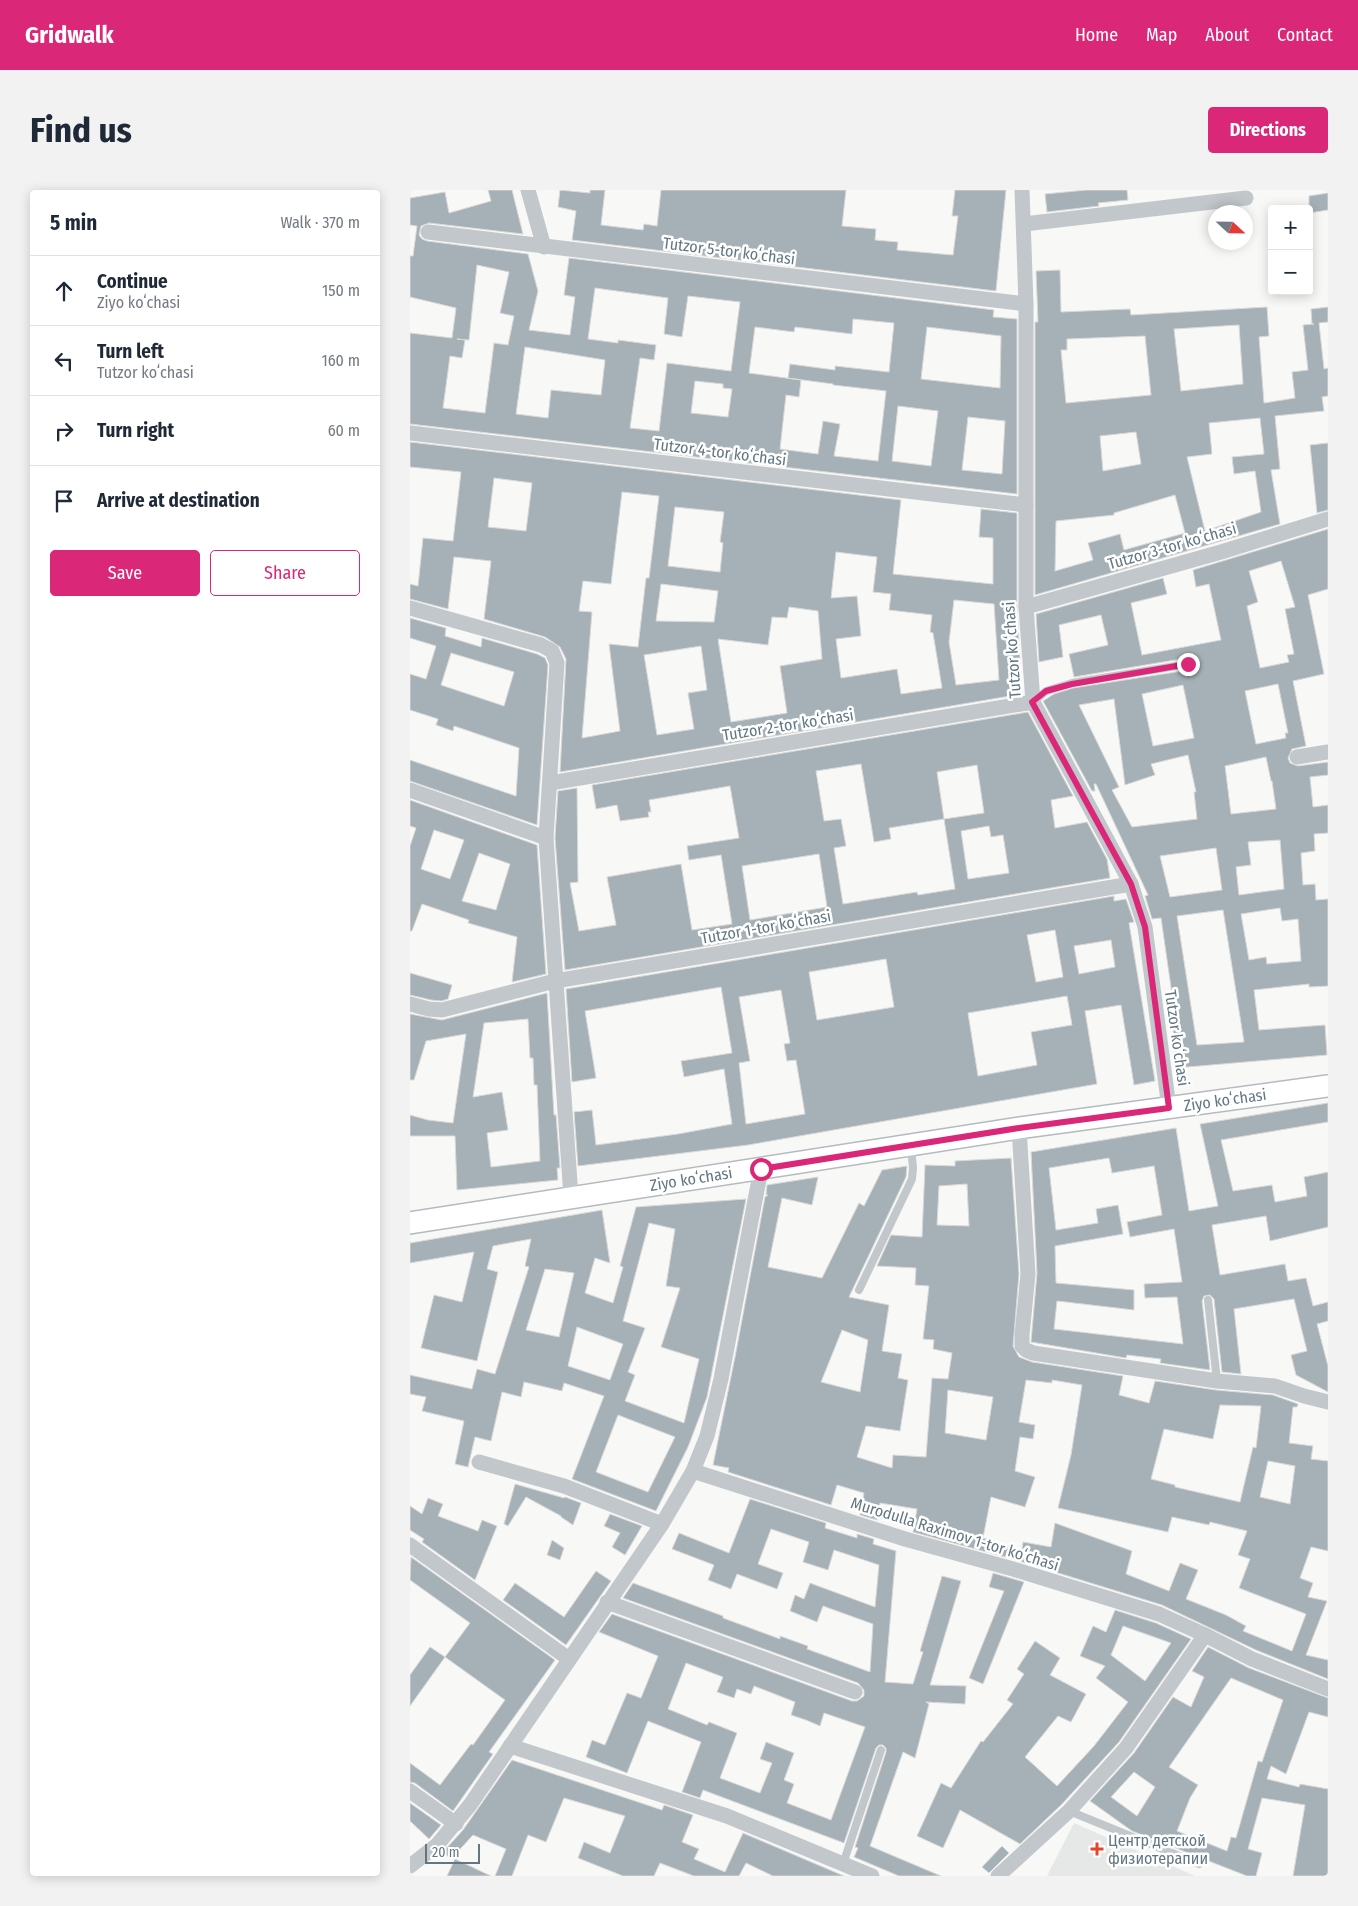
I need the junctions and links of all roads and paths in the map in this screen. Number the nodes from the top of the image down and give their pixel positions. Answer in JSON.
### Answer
{"nodes":[{"id":1,"x":528,"y":190,"type":"edge"},
{"id":2,"x":1022,"y":190,"type":"edge"},
{"id":3,"x":1246,"y":198,"type":"dead end"},
{"id":4,"x":1024,"y":224,"type":"junction"},
{"id":5,"x":428,"y":232,"type":"dead end"},
{"id":6,"x":544,"y":247,"type":"junction"},
{"id":7,"x":1026,"y":304,"type":"junction"},
{"id":8,"x":410,"y":433,"type":"edge"},
{"id":9,"x":1026,"y":505,"type":"junction"},
{"id":10,"x":1328,"y":518,"type":"edge"},
{"id":11,"x":1026,"y":607,"type":"junction"},
{"id":12,"x":410,"y":608,"type":"edge"},
{"id":13,"x":1188,"y":664,"type":"dead end"},
{"id":14,"x":1032,"y":702,"type":"junction"},
{"id":15,"x":1328,"y":752,"type":"edge"},
{"id":16,"x":1297,"y":757,"type":"dead end"},
{"id":17,"x":550,"y":783,"type":"junction"},
{"id":18,"x":410,"y":790,"type":"edge"},
{"id":19,"x":546,"y":838,"type":"junction"},
{"id":20,"x":1131,"y":884,"type":"junction"},
{"id":21,"x":555,"y":980,"type":"junction"},
{"id":22,"x":410,"y":1004,"type":"edge"},
{"id":23,"x":1328,"y":1086,"type":"edge"},
{"id":24,"x":1169,"y":1108,"type":"junction"},
{"id":25,"x":1019,"y":1128,"type":"junction"},
{"id":26,"x":911,"y":1145,"type":"junction"},
{"id":27,"x":761,"y":1169,"type":"junction"},
{"id":28,"x":571,"y":1197,"type":"junction"},
{"id":29,"x":410,"y":1223,"type":"edge"},
{"id":30,"x":859,"y":1290,"type":"dead end"},
{"id":31,"x":1208,"y":1300,"type":"dead end"},
{"id":32,"x":1217,"y":1381,"type":"junction"},
{"id":33,"x":1328,"y":1402,"type":"edge"},
{"id":34,"x":479,"y":1462,"type":"dead end"},
{"id":35,"x":693,"y":1471,"type":"junction"},
{"id":36,"x":662,"y":1524,"type":"junction"},
{"id":37,"x":410,"y":1546,"type":"edge"},
{"id":38,"x":607,"y":1602,"type":"junction"},
{"id":39,"x":1205,"y":1635,"type":"junction"},
{"id":40,"x":569,"y":1659,"type":"junction"},
{"id":41,"x":1328,"y":1689,"type":"edge"},
{"id":42,"x":855,"y":1692,"type":"dead end"},
{"id":43,"x":510,"y":1746,"type":"junction"},
{"id":44,"x":881,"y":1750,"type":"dead end"},
{"id":45,"x":410,"y":1791,"type":"edge"},
{"id":46,"x":1069,"y":1811,"type":"junction"},
{"id":47,"x":456,"y":1824,"type":"junction"},
{"id":48,"x":843,"y":1864,"type":"junction"},
{"id":49,"x":1199,"y":1864,"type":"dead end"},
{"id":50,"x":410,"y":1866,"type":"edge"},
{"id":51,"x":872,"y":1876,"type":"edge"},
{"id":52,"x":998,"y":1876,"type":"edge"}],
"edges":[{"from":1,"to":6,"type":"street"},
{"from":2,"to":4,"type":"street","name":"Tutzor koʻchasi"},
{"from":3,"to":4,"type":"street"},
{"from":4,"to":7,"type":"street","name":"Tutzor koʻchasi"},
{"from":5,"to":6,"type":"street","name":"Tutzor 5-tor koʻchasi"},
{"from":6,"to":7,"type":"street","name":"Tutzor 5-tor koʻchasi"},
{"from":7,"to":9,"type":"street","name":"Tutzor koʻchasi"},
{"from":8,"to":9,"type":"street","name":"Tutzor 4-tor koʻchasi"},
{"from":9,"to":11,"type":"street","name":"Tutzor koʻchasi"},
{"from":10,"to":11,"type":"street","name":"Tutzor 3-tor koʻchasi"},
{"from":11,"to":14,"type":"street","name":"Tutzor koʻchasi"},
{"from":12,"to":17,"type":"street"},
{"from":13,"to":14,"type":"lane"},
{"from":14,"to":17,"type":"street","name":"Tutzor 2-tor koʻchasi"},
{"from":14,"to":20,"type":"street","name":"Tutzor koʻchasi"},
{"from":15,"to":16,"type":"street"},
{"from":17,"to":19,"type":"street"},
{"from":18,"to":19,"type":"street"},
{"from":19,"to":21,"type":"street"},
{"from":20,"to":21,"type":"street","name":"Tutzor 1-tor koʻchasi"},
{"from":20,"to":24,"type":"street","name":"Tutzor koʻchasi"},
{"from":21,"to":22,"type":"street","name":"Tutzor 1-tor koʻchasi"},
{"from":21,"to":28,"type":"street"},
{"from":23,"to":24,"type":"street","name":"Ziyo koʻchasi"},
{"from":24,"to":25,"type":"street","name":"Ziyo koʻchasi"},
{"from":25,"to":26,"type":"street","name":"Ziyo koʻchasi"},
{"from":25,"to":32,"type":"street"},
{"from":26,"to":27,"type":"street","name":"Ziyo koʻchasi"},
{"from":26,"to":30,"type":"lane"},
{"from":27,"to":28,"type":"street","name":"Ziyo koʻchasi"},
{"from":27,"to":35,"type":"street"},
{"from":28,"to":29,"type":"street","name":"Ziyo koʻchasi"},
{"from":31,"to":32,"type":"lane"},
{"from":32,"to":33,"type":"street"},
{"from":34,"to":36,"type":"street"},
{"from":35,"to":36,"type":"street"},
{"from":35,"to":39,"type":"street","name":"Murodulla Raximov 1-tor koʻchasi"},
{"from":36,"to":38,"type":"street"},
{"from":37,"to":40,"type":"street"},
{"from":38,"to":40,"type":"street"},
{"from":38,"to":42,"type":"street"},
{"from":39,"to":41,"type":"street","name":"Murodulla Raximov 1-tor koʻchasi"},
{"from":39,"to":46,"type":"street"},
{"from":40,"to":43,"type":"street"},
{"from":43,"to":47,"type":"street"},
{"from":43,"to":48,"type":"street"},
{"from":44,"to":48,"type":"lane"},
{"from":45,"to":47,"type":"street"},
{"from":46,"to":49,"type":"lane"},
{"from":46,"to":52,"type":"street"},
{"from":47,"to":50,"type":"street"},
{"from":48,"to":51,"type":"street"}]}
